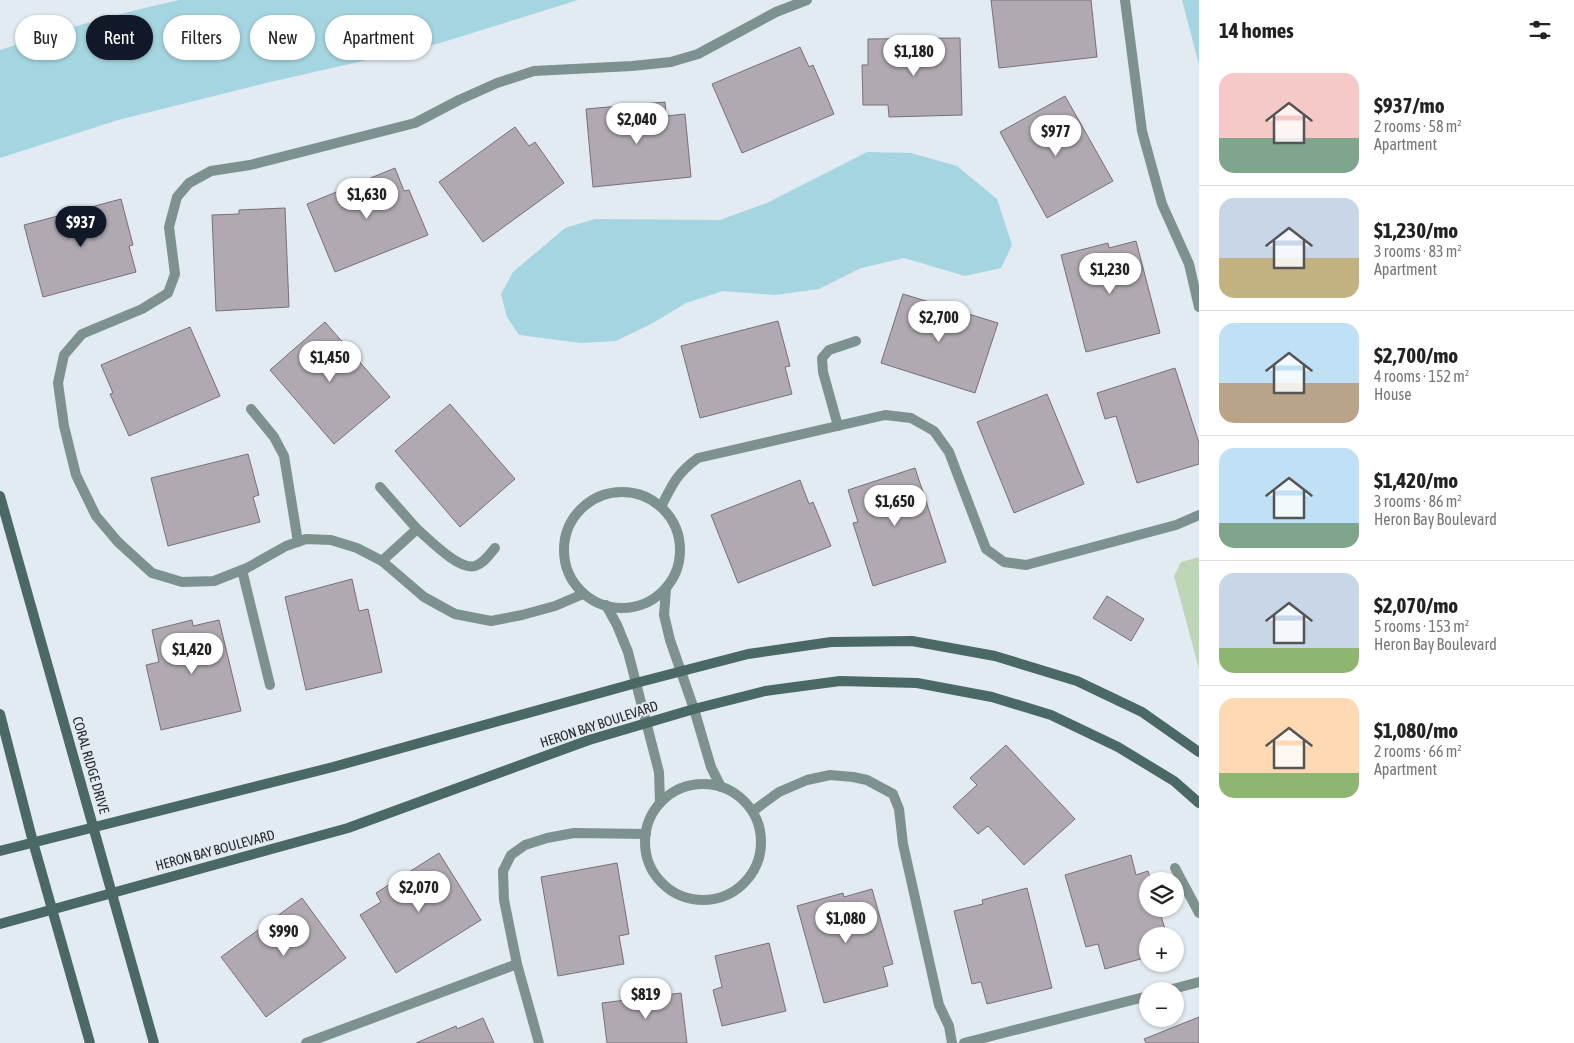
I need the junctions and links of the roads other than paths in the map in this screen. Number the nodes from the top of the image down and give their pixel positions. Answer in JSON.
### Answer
{"nodes":[{"id":1,"x":807,"y":0,"type":"edge"},
{"id":2,"x":1125,"y":0,"type":"edge"},
{"id":3,"x":1199,"y":307,"type":"edge"},
{"id":4,"x":856,"y":341,"type":"dead end"},
{"id":5,"x":251,"y":409,"type":"dead end"},
{"id":6,"x":838,"y":426,"type":"junction"},
{"id":7,"x":380,"y":487,"type":"dead end"},
{"id":8,"x":0,"y":496,"type":"edge"},
{"id":9,"x":661,"y":507,"type":"junction"},
{"id":10,"x":1199,"y":516,"type":"edge"},
{"id":11,"x":418,"y":529,"type":"junction"},
{"id":12,"x":298,"y":542,"type":"junction"},
{"id":13,"x":495,"y":548,"type":"dead end"},
{"id":14,"x":382,"y":561,"type":"junction"},
{"id":15,"x":242,"y":570,"type":"junction"},
{"id":16,"x":666,"y":589,"type":"junction"},
{"id":17,"x":583,"y":594,"type":"junction"},
{"id":18,"x":606,"y":606,"type":"junction"},
{"id":19,"x":680,"y":672,"type":"junction"},
{"id":20,"x":636,"y":682,"type":"junction"},
{"id":21,"x":270,"y":685,"type":"dead end"},
{"id":22,"x":694,"y":709,"type":"junction"},
{"id":23,"x":0,"y":714,"type":"edge"},
{"id":24,"x":647,"y":723,"type":"junction"},
{"id":25,"x":1199,"y":752,"type":"edge"},
{"id":26,"x":721,"y":786,"type":"junction"},
{"id":27,"x":660,"y":803,"type":"junction"},
{"id":28,"x":1199,"y":803,"type":"edge"},
{"id":29,"x":752,"y":811,"type":"junction"},
{"id":30,"x":94,"y":827,"type":"junction"},
{"id":31,"x":646,"y":834,"type":"junction"},
{"id":32,"x":34,"y":842,"type":"junction"},
{"id":33,"x":0,"y":851,"type":"edge"},
{"id":34,"x":1175,"y":868,"type":"dead end"},
{"id":35,"x":112,"y":893,"type":"junction"},
{"id":36,"x":52,"y":910,"type":"junction"},
{"id":37,"x":1199,"y":914,"type":"edge"},
{"id":38,"x":0,"y":924,"type":"edge"},
{"id":39,"x":517,"y":964,"type":"junction"},
{"id":40,"x":1199,"y":982,"type":"edge"},
{"id":41,"x":1184,"y":986,"type":"edge"},
{"id":42,"x":1139,"y":998,"type":"edge"},
{"id":43,"x":90,"y":1043,"type":"edge"},
{"id":44,"x":154,"y":1043,"type":"edge"},
{"id":45,"x":306,"y":1043,"type":"edge"},
{"id":46,"x":539,"y":1043,"type":"edge"},
{"id":47,"x":952,"y":1043,"type":"edge"},
{"id":48,"x":964,"y":1043,"type":"edge"}],
"edges":[{"from":1,"to":15,"type":"street"},
{"from":2,"to":3,"type":"street"},
{"from":4,"to":6,"type":"street"},
{"from":5,"to":12,"type":"street"},
{"from":6,"to":9,"type":"street"},
{"from":6,"to":10,"type":"street"},
{"from":7,"to":11,"type":"street"},
{"from":8,"to":30,"type":"street","name":"CORAL RIDGE DRIVE"},
{"from":9,"to":16,"type":"street"},
{"from":9,"to":17,"type":"street"},
{"from":11,"to":13,"type":"street"},
{"from":11,"to":14,"type":"street"},
{"from":12,"to":14,"type":"street"},
{"from":12,"to":15,"type":"street"},
{"from":14,"to":17,"type":"street"},
{"from":15,"to":21,"type":"street"},
{"from":16,"to":18,"type":"street"},
{"from":16,"to":19,"type":"street"},
{"from":17,"to":18,"type":"street"},
{"from":18,"to":20,"type":"street"},
{"from":19,"to":20,"type":"street","name":"HERON BAY BOULEVARD"},
{"from":19,"to":22,"type":"street"},
{"from":19,"to":25,"type":"street","name":"HERON BAY BOULEVARD"},
{"from":20,"to":24,"type":"street"},
{"from":20,"to":30,"type":"street","name":"HERON BAY BOULEVARD"},
{"from":22,"to":24,"type":"street","name":"HERON BAY BOULEVARD"},
{"from":22,"to":26,"type":"street"},
{"from":22,"to":28,"type":"street","name":"HERON BAY BOULEVARD"},
{"from":23,"to":32,"type":"street"},
{"from":24,"to":27,"type":"street"},
{"from":24,"to":35,"type":"street","name":"HERON BAY BOULEVARD"},
{"from":26,"to":27,"type":"street"},
{"from":26,"to":29,"type":"street"},
{"from":27,"to":31,"type":"street"},
{"from":29,"to":31,"type":"street"},
{"from":29,"to":47,"type":"street"},
{"from":30,"to":32,"type":"street","name":"HERON BAY BOULEVARD"},
{"from":30,"to":35,"type":"street","name":"CORAL RIDGE DRIVE"},
{"from":31,"to":39,"type":"street"},
{"from":32,"to":33,"type":"street","name":"HERON BAY BOULEVARD"},
{"from":32,"to":36,"type":"street"},
{"from":34,"to":37,"type":"street"},
{"from":35,"to":36,"type":"street","name":"HERON BAY BOULEVARD"},
{"from":35,"to":44,"type":"street","name":"CORAL RIDGE DRIVE"},
{"from":36,"to":38,"type":"street","name":"HERON BAY BOULEVARD"},
{"from":36,"to":43,"type":"street"},
{"from":39,"to":45,"type":"street"},
{"from":39,"to":46,"type":"street"},
{"from":40,"to":41,"type":"street"},
{"from":42,"to":48,"type":"street"}]}
